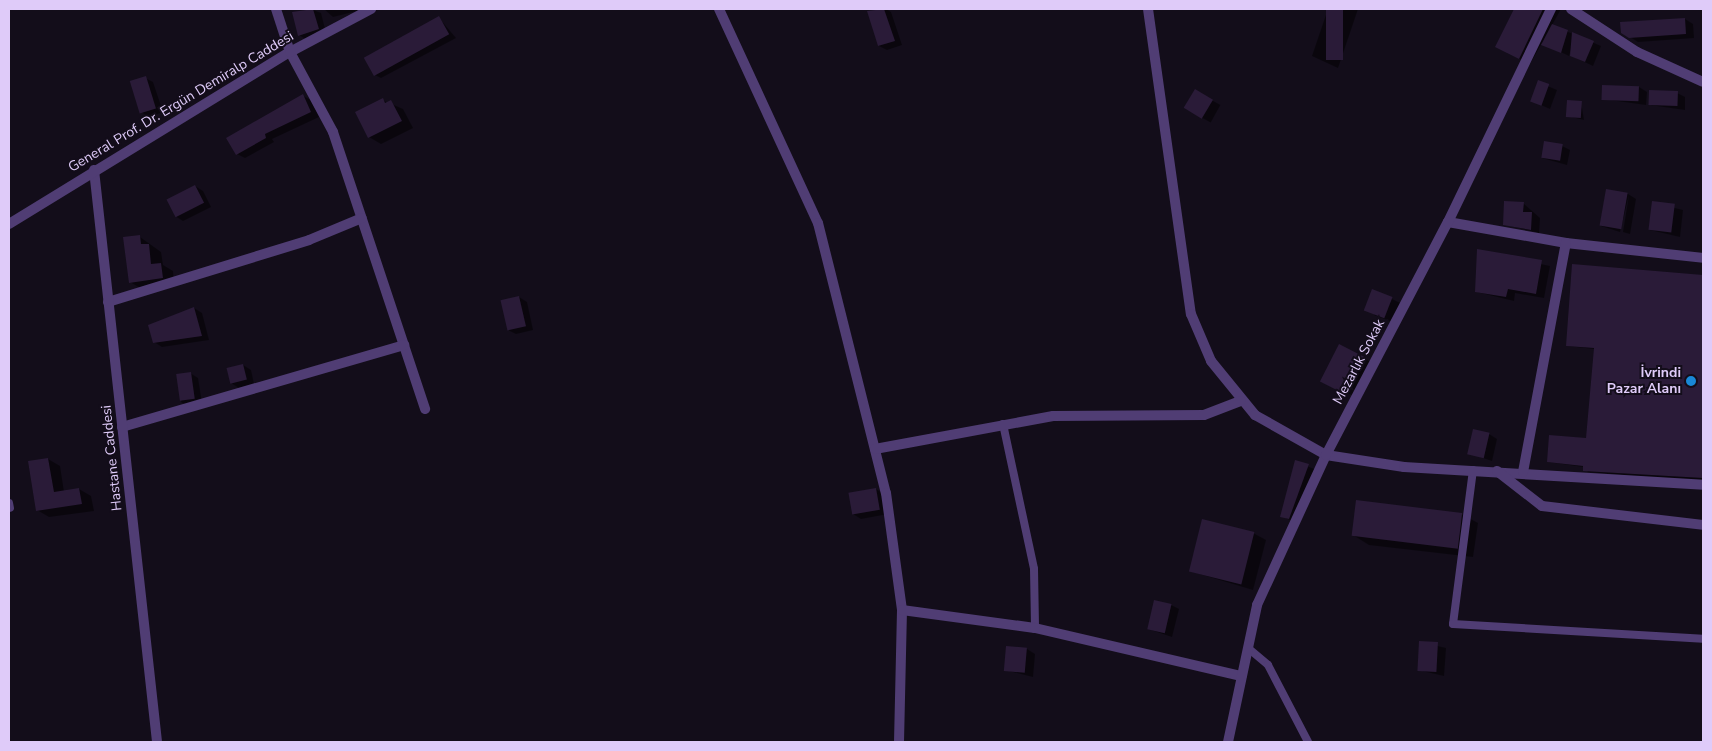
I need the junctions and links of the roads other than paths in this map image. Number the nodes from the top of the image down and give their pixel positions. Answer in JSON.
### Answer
{"nodes":[{"id":1,"x":276,"y":9,"type":"edge"},
{"id":2,"x":371,"y":9,"type":"edge"},
{"id":3,"x":719,"y":9,"type":"edge"},
{"id":4,"x":1148,"y":9,"type":"edge"},
{"id":5,"x":1550,"y":9,"type":"edge"},
{"id":6,"x":1571,"y":9,"type":"edge"},
{"id":7,"x":290,"y":52,"type":"junction"},
{"id":8,"x":1703,"y":82,"type":"edge"},
{"id":9,"x":94,"y":170,"type":"junction"},
{"id":10,"x":362,"y":218,"type":"junction"},
{"id":11,"x":1448,"y":222,"type":"junction"},
{"id":12,"x":9,"y":224,"type":"edge"},
{"id":13,"x":1566,"y":243,"type":"junction"},
{"id":14,"x":1703,"y":258,"type":"edge"},
{"id":15,"x":108,"y":302,"type":"junction"},
{"id":16,"x":404,"y":345,"type":"junction"},
{"id":17,"x":1240,"y":401,"type":"junction"},
{"id":18,"x":425,"y":409,"type":"dead end"},
{"id":19,"x":1003,"y":424,"type":"junction"},
{"id":20,"x":122,"y":428,"type":"junction"},
{"id":21,"x":875,"y":449,"type":"junction"},
{"id":22,"x":1326,"y":454,"type":"junction"},
{"id":23,"x":1473,"y":470,"type":"junction"},
{"id":24,"x":1497,"y":471,"type":"junction"},
{"id":25,"x":1523,"y":472,"type":"junction"},
{"id":26,"x":1703,"y":485,"type":"edge"},
{"id":27,"x":1703,"y":525,"type":"edge"},
{"id":28,"x":902,"y":610,"type":"junction"},
{"id":29,"x":1035,"y":628,"type":"junction"},
{"id":30,"x":1703,"y":639,"type":"edge"},
{"id":31,"x":1248,"y":648,"type":"junction"},
{"id":32,"x":1242,"y":676,"type":"junction"},
{"id":33,"x":156,"y":742,"type":"edge"},
{"id":34,"x":899,"y":742,"type":"edge"},
{"id":35,"x":1228,"y":742,"type":"edge"},
{"id":36,"x":1308,"y":742,"type":"edge"}],
"edges":[{"from":1,"to":7,"type":"street"},
{"from":2,"to":7,"type":"street","name":"General Prof. Dr. Ergün Demiralp Caddesi"},
{"from":3,"to":21,"type":"street"},
{"from":4,"to":17,"type":"street"},
{"from":5,"to":11,"type":"street","name":"Mezarlık Sokak"},
{"from":6,"to":8,"type":"street"},
{"from":7,"to":9,"type":"street","name":"General Prof. Dr. Ergün Demiralp Caddesi"},
{"from":7,"to":10,"type":"street"},
{"from":9,"to":12,"type":"street","name":"General Prof. Dr. Ergün Demiralp Caddesi"},
{"from":9,"to":15,"type":"street","name":"Hastane Caddesi"},
{"from":10,"to":15,"type":"street"},
{"from":10,"to":16,"type":"street"},
{"from":11,"to":13,"type":"street"},
{"from":11,"to":22,"type":"street","name":"Mezarlık Sokak"},
{"from":13,"to":14,"type":"street"},
{"from":13,"to":25,"type":"street"},
{"from":15,"to":20,"type":"street","name":"Hastane Caddesi"},
{"from":16,"to":18,"type":"street"},
{"from":16,"to":20,"type":"street"},
{"from":17,"to":19,"type":"street"},
{"from":17,"to":22,"type":"street"},
{"from":19,"to":21,"type":"street"},
{"from":19,"to":29,"type":"lane"},
{"from":20,"to":33,"type":"street","name":"Hastane Caddesi"},
{"from":21,"to":28,"type":"street"},
{"from":22,"to":23,"type":"street"},
{"from":22,"to":31,"type":"street","name":"Mezarlık Sokak"},
{"from":23,"to":24,"type":"street"},
{"from":23,"to":30,"type":"lane"},
{"from":24,"to":25,"type":"street"},
{"from":24,"to":27,"type":"street"},
{"from":25,"to":26,"type":"street"},
{"from":28,"to":29,"type":"street"},
{"from":28,"to":34,"type":"street"},
{"from":29,"to":32,"type":"street"},
{"from":31,"to":32,"type":"street","name":"Mezarlık Sokak"},
{"from":31,"to":36,"type":"lane"},
{"from":32,"to":35,"type":"street","name":"Mezarlık Sokak"}]}
